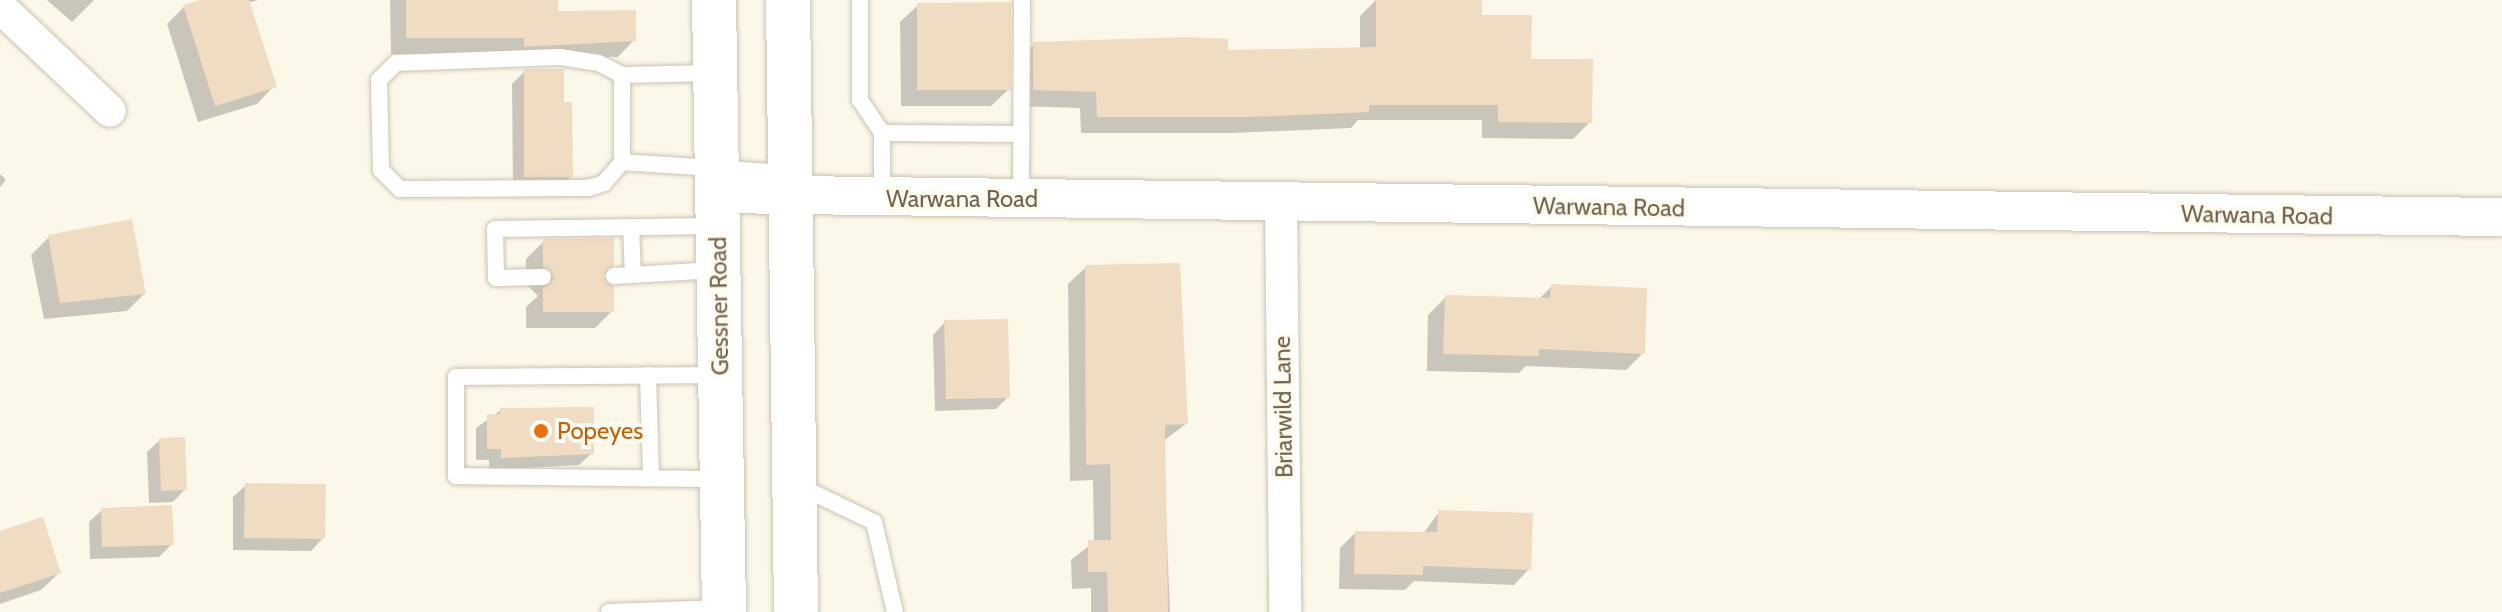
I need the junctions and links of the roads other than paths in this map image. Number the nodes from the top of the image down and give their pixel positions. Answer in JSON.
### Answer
{"nodes":[{"id":1,"x":714,"y":0,"type":"edge"},
{"id":2,"x":788,"y":0,"type":"edge"},
{"id":3,"x":860,"y":0,"type":"edge"},
{"id":4,"x":1022,"y":0,"type":"edge"},
{"id":5,"x":0,"y":7,"type":"edge"},
{"id":6,"x":715,"y":73,"type":"junction"},
{"id":7,"x":622,"y":75,"type":"junction"},
{"id":8,"x":110,"y":111,"type":"dead end"},
{"id":9,"x":882,"y":133,"type":"junction"},
{"id":10,"x":1021,"y":134,"type":"junction"},
{"id":11,"x":622,"y":162,"type":"junction"},
{"id":12,"x":790,"y":185,"type":"junction"},
{"id":13,"x":717,"y":197,"type":"junction"},
{"id":14,"x":882,"y":198,"type":"junction"},
{"id":15,"x":1021,"y":199,"type":"junction"},
{"id":16,"x":1281,"y":201,"type":"junction"},
{"id":17,"x":2502,"y":217,"type":"edge"},
{"id":18,"x":631,"y":227,"type":"junction"},
{"id":19,"x":718,"y":270,"type":"junction"},
{"id":20,"x":633,"y":274,"type":"junction"},
{"id":21,"x":614,"y":276,"type":"dead end"},
{"id":22,"x":543,"y":277,"type":"dead end"},
{"id":23,"x":648,"y":375,"type":"junction"},
{"id":24,"x":720,"y":375,"type":"junction"},
{"id":25,"x":651,"y":478,"type":"junction"},
{"id":26,"x":721,"y":479,"type":"junction"},
{"id":27,"x":794,"y":483,"type":"junction"},
{"id":28,"x":724,"y":610,"type":"edge"},
{"id":29,"x":609,"y":612,"type":"edge"},
{"id":30,"x":796,"y":612,"type":"edge"},
{"id":31,"x":895,"y":612,"type":"edge"},
{"id":32,"x":1285,"y":612,"type":"edge"}],
"edges":[{"from":1,"to":6,"type":"main road","name":"Gessner Road"},
{"from":2,"to":12,"type":"main road"},
{"from":3,"to":9,"type":"lane"},
{"from":4,"to":10,"type":"lane"},
{"from":5,"to":8,"type":"street"},
{"from":6,"to":7,"type":"lane"},
{"from":6,"to":13,"type":"main road","name":"Gessner Road"},
{"from":7,"to":11,"type":"lane"},
{"from":7,"to":11,"type":"lane"},
{"from":9,"to":10,"type":"lane"},
{"from":9,"to":14,"type":"lane"},
{"from":10,"to":15,"type":"lane"},
{"from":11,"to":13,"type":"lane"},
{"from":12,"to":13,"type":"street","name":"Warwana Road"},
{"from":12,"to":14,"type":"street","name":"Warwana Road"},
{"from":12,"to":27,"type":"main road"},
{"from":13,"to":18,"type":"lane"},
{"from":13,"to":19,"type":"main road","name":"Gessner Road"},
{"from":14,"to":15,"type":"street","name":"Warwana Road"},
{"from":15,"to":16,"type":"street","name":"Warwana Road"},
{"from":16,"to":17,"type":"street","name":"Warwana Road"},
{"from":16,"to":32,"type":"street","name":"Briarwild Lane"},
{"from":18,"to":20,"type":"lane"},
{"from":18,"to":22,"type":"lane"},
{"from":19,"to":20,"type":"lane"},
{"from":19,"to":24,"type":"main road","name":"Gessner Road"},
{"from":20,"to":21,"type":"lane"},
{"from":23,"to":24,"type":"lane"},
{"from":23,"to":25,"type":"lane"},
{"from":23,"to":25,"type":"lane"},
{"from":24,"to":26,"type":"main road","name":"Gessner Road"},
{"from":25,"to":26,"type":"lane"},
{"from":26,"to":28,"type":"main road","name":"Gessner Road"},
{"from":27,"to":30,"type":"main road"},
{"from":27,"to":31,"type":"lane"},
{"from":28,"to":29,"type":"lane"}]}
